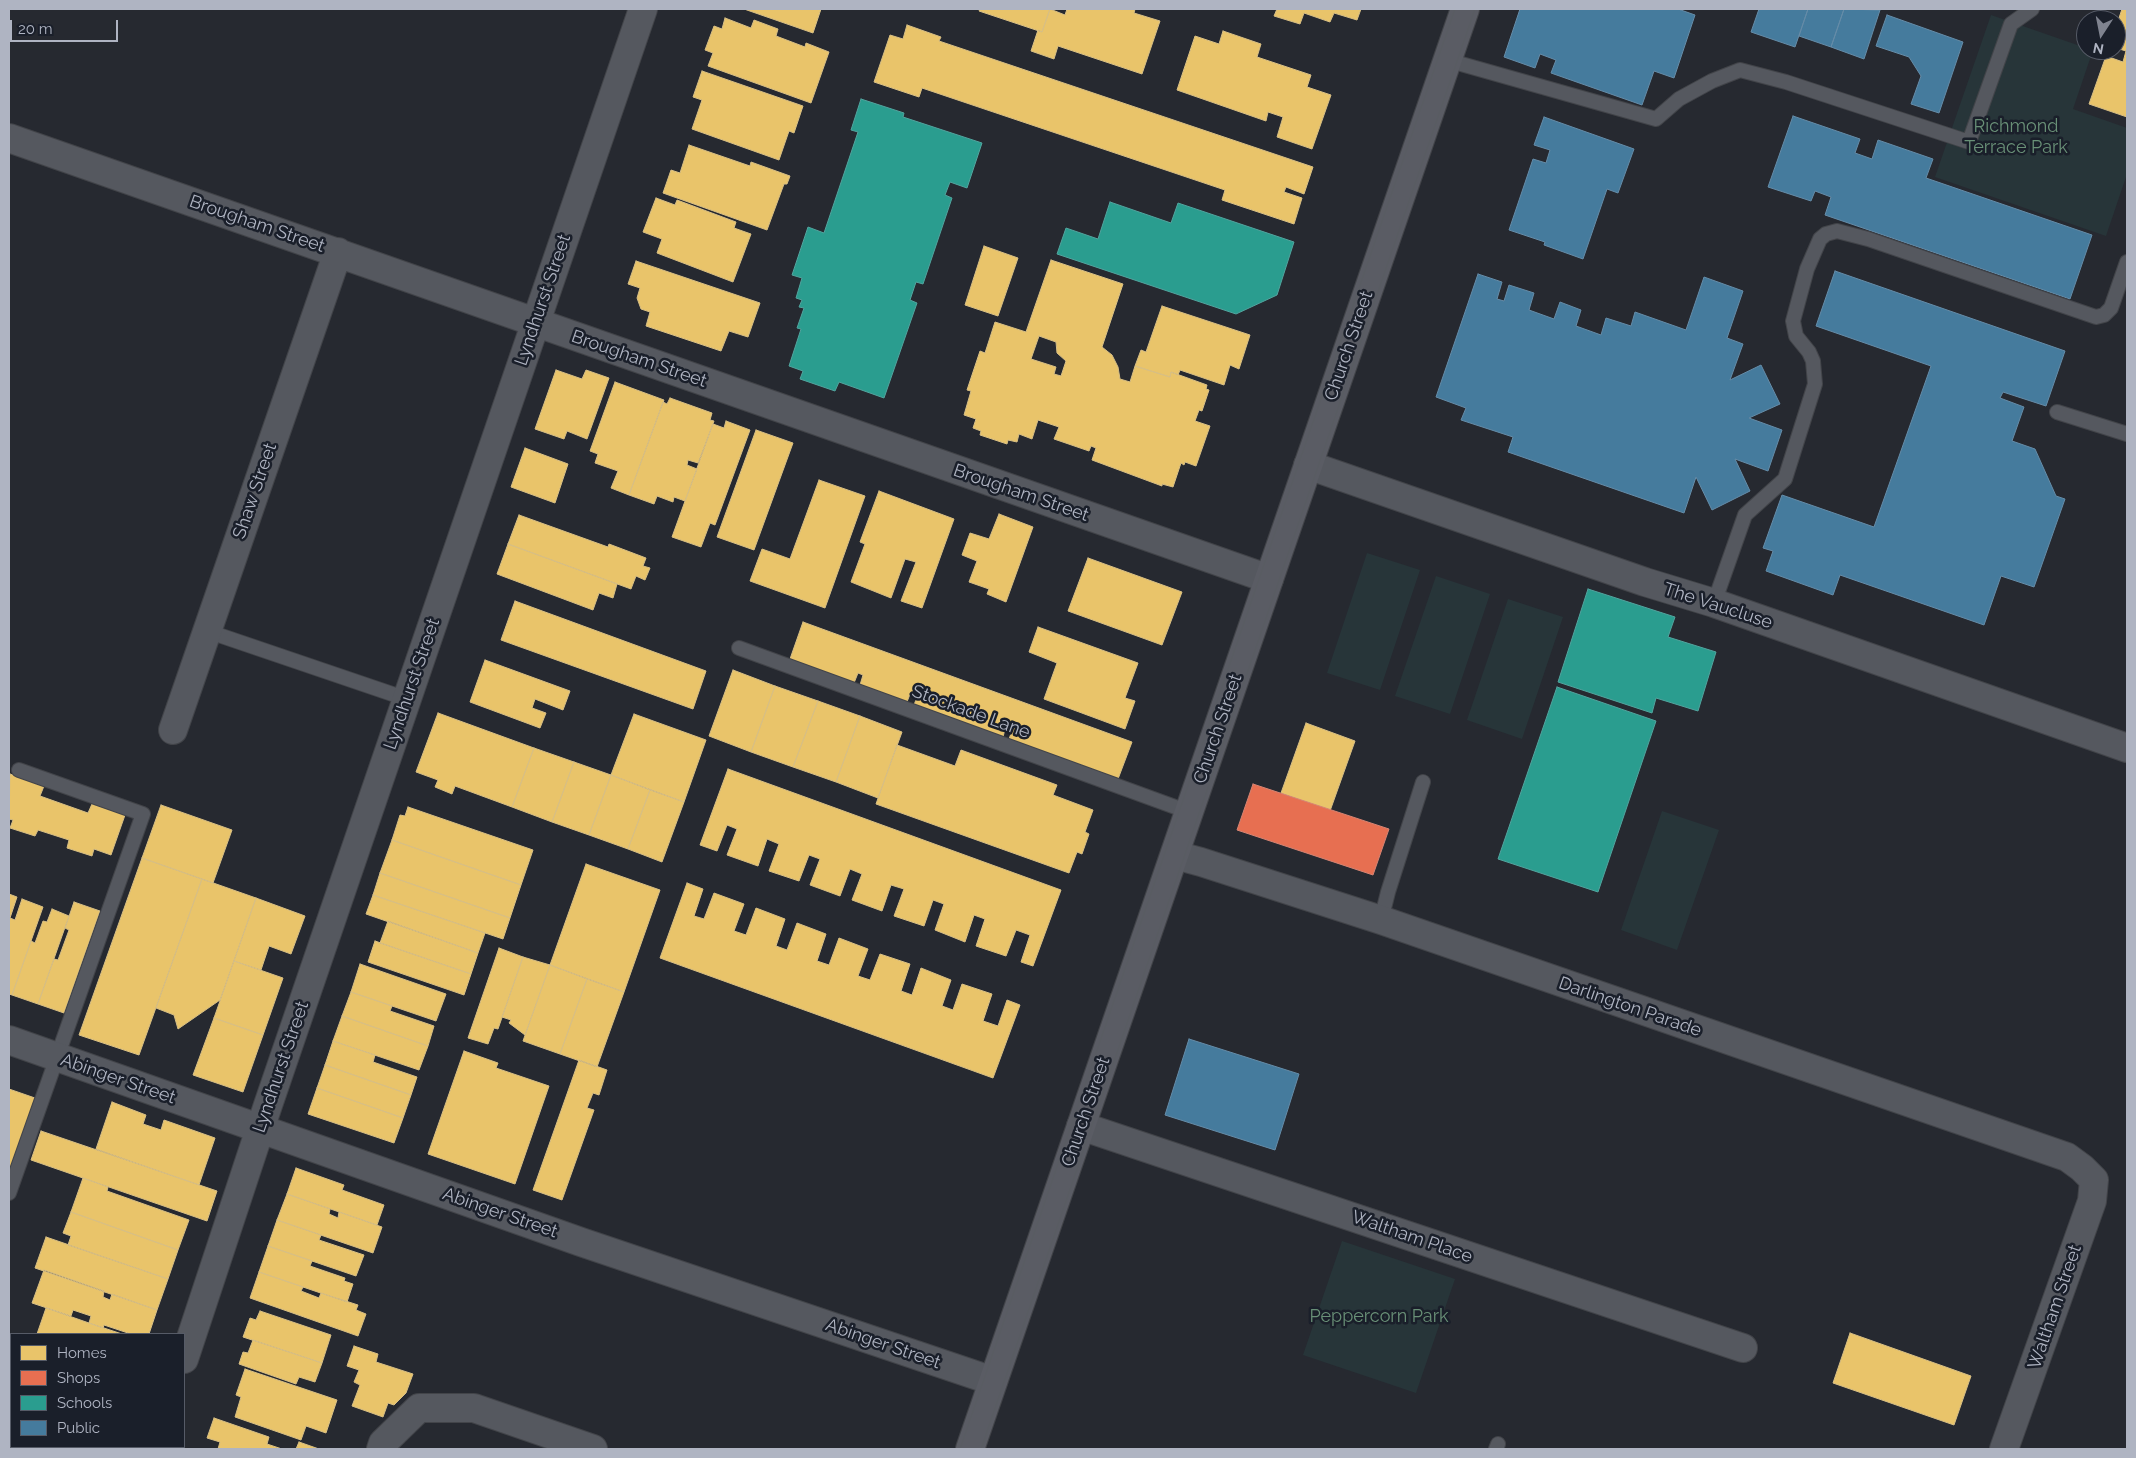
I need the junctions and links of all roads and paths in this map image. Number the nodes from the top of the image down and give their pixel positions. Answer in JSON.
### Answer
{"nodes":[{"id":1,"x":642,"y":9,"type":"edge"},
{"id":2,"x":1465,"y":9,"type":"edge"},
{"id":3,"x":2032,"y":9,"type":"edge"},
{"id":4,"x":1448,"y":60,"type":"junction"},
{"id":5,"x":11,"y":146,"type":"edge"},
{"id":6,"x":338,"y":252,"type":"junction"},
{"id":7,"x":2127,"y":262,"type":"edge"},
{"id":8,"x":535,"y":323,"type":"junction"},
{"id":9,"x":2057,"y":412,"type":"dead end"},
{"id":10,"x":2127,"y":434,"type":"edge"},
{"id":11,"x":1308,"y":465,"type":"junction"},
{"id":12,"x":1269,"y":579,"type":"junction"},
{"id":13,"x":1714,"y":603,"type":"junction"},
{"id":14,"x":207,"y":631,"type":"junction"},
{"id":15,"x":739,"y":648,"type":"dead end"},
{"id":16,"x":406,"y":699,"type":"junction"},
{"id":17,"x":173,"y":730,"type":"dead end"},
{"id":18,"x":2127,"y":748,"type":"edge"},
{"id":19,"x":19,"y":770,"type":"dead end"},
{"id":20,"x":1423,"y":782,"type":"dead end"},
{"id":21,"x":1189,"y":812,"type":"junction"},
{"id":22,"x":1175,"y":855,"type":"junction"},
{"id":23,"x":1381,"y":920,"type":"junction"},
{"id":24,"x":9,"y":1040,"type":"edge"},
{"id":25,"x":57,"y":1058,"type":"junction"},
{"id":26,"x":1082,"y":1126,"type":"junction"},
{"id":27,"x":260,"y":1129,"type":"junction"},
{"id":28,"x":2082,"y":1168,"type":"joint"},
{"id":29,"x":9,"y":1193,"type":"edge"},
{"id":30,"x":1743,"y":1348,"type":"dead end"},
{"id":31,"x":185,"y":1356,"type":"edge"},
{"id":32,"x":993,"y":1381,"type":"junction"},
{"id":33,"x":381,"y":1449,"type":"edge"},
{"id":34,"x":593,"y":1449,"type":"edge"},
{"id":35,"x":970,"y":1449,"type":"edge"},
{"id":36,"x":2004,"y":1449,"type":"edge"}],
"edges":[{"from":1,"to":8,"type":"street","name":"Lyndhurst Street"},
{"from":2,"to":4,"type":"main road","name":"Church Street"},
{"from":3,"to":4,"type":"lane"},
{"from":4,"to":11,"type":"main road","name":"Church Street"},
{"from":5,"to":6,"type":"street","name":"Brougham Street"},
{"from":6,"to":8,"type":"street","name":"Brougham Street"},
{"from":6,"to":14,"type":"street","name":"Shaw Street"},
{"from":7,"to":13,"type":"lane"},
{"from":8,"to":12,"type":"street","name":"Brougham Street"},
{"from":8,"to":16,"type":"street","name":"Lyndhurst Street"},
{"from":9,"to":10,"type":"lane"},
{"from":11,"to":12,"type":"main road","name":"Church Street"},
{"from":11,"to":13,"type":"street","name":"The Vaucluse"},
{"from":12,"to":21,"type":"main road","name":"Church Street"},
{"from":13,"to":18,"type":"street","name":"The Vaucluse"},
{"from":14,"to":16,"type":"lane"},
{"from":14,"to":17,"type":"street","name":"Shaw Street"},
{"from":15,"to":21,"type":"lane","name":"Stockade Lane"},
{"from":16,"to":27,"type":"street","name":"Lyndhurst Street"},
{"from":19,"to":25,"type":"lane"},
{"from":20,"to":23,"type":"lane"},
{"from":21,"to":22,"type":"main road","name":"Church Street"},
{"from":22,"to":23,"type":"street","name":"Darlington Parade"},
{"from":22,"to":26,"type":"main road","name":"Church Street"},
{"from":23,"to":28,"type":"street","name":"Darlington Parade"},
{"from":24,"to":25,"type":"street","name":"Abinger Street"},
{"from":25,"to":27,"type":"street","name":"Abinger Street"},
{"from":25,"to":29,"type":"lane"},
{"from":26,"to":30,"type":"street","name":"Waltham Place"},
{"from":26,"to":32,"type":"main road","name":"Church Street"},
{"from":27,"to":31,"type":"street","name":"Lyndhurst Street"},
{"from":27,"to":32,"type":"street","name":"Abinger Street"},
{"from":28,"to":36,"type":"street","name":"Waltham Street"},
{"from":32,"to":35,"type":"main road","name":"Church Street"},
{"from":33,"to":34,"type":"street"}]}
